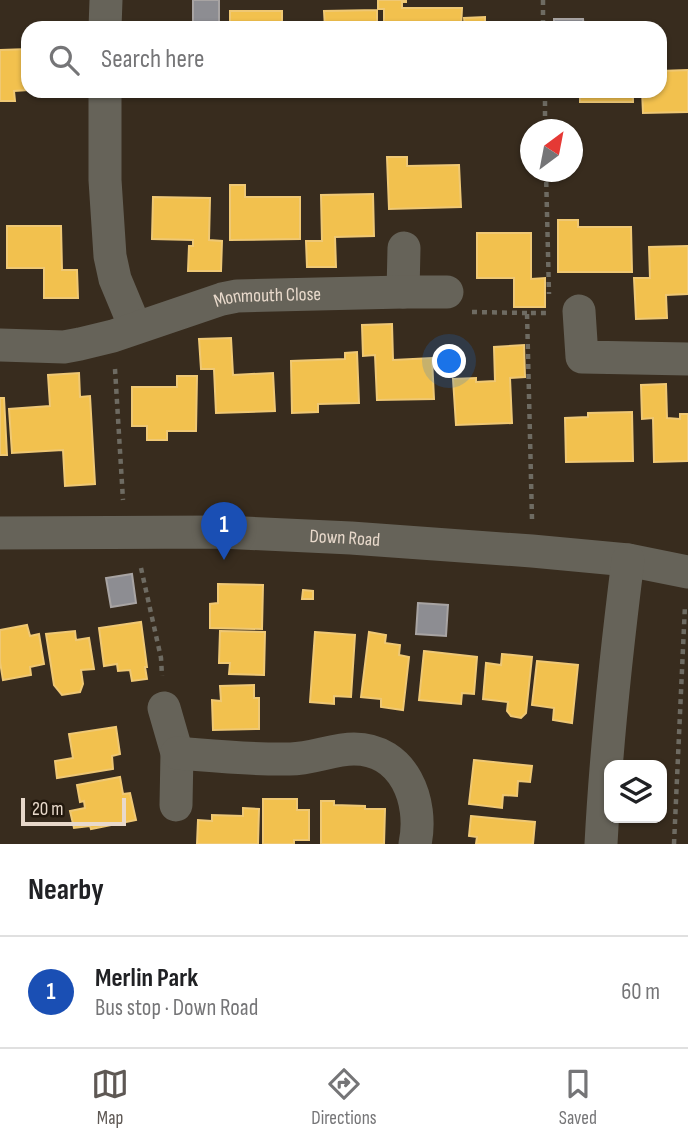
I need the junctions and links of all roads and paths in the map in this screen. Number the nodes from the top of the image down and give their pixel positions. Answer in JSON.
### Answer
{"nodes":[{"id":1,"x":106,"y":0,"type":"edge"},
{"id":2,"x":543,"y":0,"type":"edge"},
{"id":3,"x":106,"y":21,"type":"edge"},
{"id":4,"x":543,"y":21,"type":"edge"},
{"id":5,"x":105,"y":98,"type":"edge"},
{"id":6,"x":545,"y":98,"type":"edge"},
{"id":7,"x":545,"y":119,"type":"edge"},
{"id":8,"x":547,"y":182,"type":"edge"},
{"id":9,"x":404,"y":248,"type":"dead end"},
{"id":10,"x":403,"y":292,"type":"junction"},
{"id":11,"x":447,"y":292,"type":"joint"},
{"id":12,"x":564,"y":312,"type":"junction"},
{"id":13,"x":527,"y":313,"type":"junction"},
{"id":14,"x":124,"y":332,"type":"junction"},
{"id":15,"x":0,"y":345,"type":"edge"},
{"id":16,"x":688,"y":359,"type":"edge"},
{"id":17,"x":125,"y":532,"type":"junction"},
{"id":18,"x":0,"y":533,"type":"edge"},
{"id":19,"x":532,"y":551,"type":"junction"},
{"id":20,"x":628,"y":560,"type":"junction"},
{"id":21,"x":687,"y":572,"type":"edge"},
{"id":22,"x":164,"y":708,"type":"joint"},
{"id":23,"x":177,"y":752,"type":"junction"},
{"id":24,"x":176,"y":805,"type":"dead end"},
{"id":25,"x":415,"y":844,"type":"edge"},
{"id":26,"x":601,"y":844,"type":"edge"},
{"id":27,"x":674,"y":844,"type":"edge"}],
"edges":[{"from":1,"to":3,"type":"street"},
{"from":2,"to":4,"type":"path"},
{"from":5,"to":14,"type":"street"},
{"from":6,"to":7,"type":"path"},
{"from":8,"to":12,"type":"path"},
{"from":9,"to":10,"type":"street"},
{"from":10,"to":11,"type":"street","name":"Monmouth Close"},
{"from":10,"to":14,"type":"street","name":"Monmouth Close"},
{"from":11,"to":13,"type":"path"},
{"from":12,"to":13,"type":"path"},
{"from":12,"to":16,"type":"street"},
{"from":13,"to":19,"type":"path"},
{"from":14,"to":15,"type":"street","name":"Monmouth Close"},
{"from":14,"to":17,"type":"path"},
{"from":17,"to":18,"type":"street","name":"Down Road"},
{"from":17,"to":19,"type":"street","name":"Down Road"},
{"from":17,"to":22,"type":"path"},
{"from":19,"to":20,"type":"street","name":"Down Road"},
{"from":20,"to":21,"type":"street","name":"Down Road"},
{"from":20,"to":26,"type":"street"},
{"from":21,"to":27,"type":"path"},
{"from":22,"to":23,"type":"street"},
{"from":23,"to":24,"type":"street"},
{"from":23,"to":25,"type":"street"}]}
